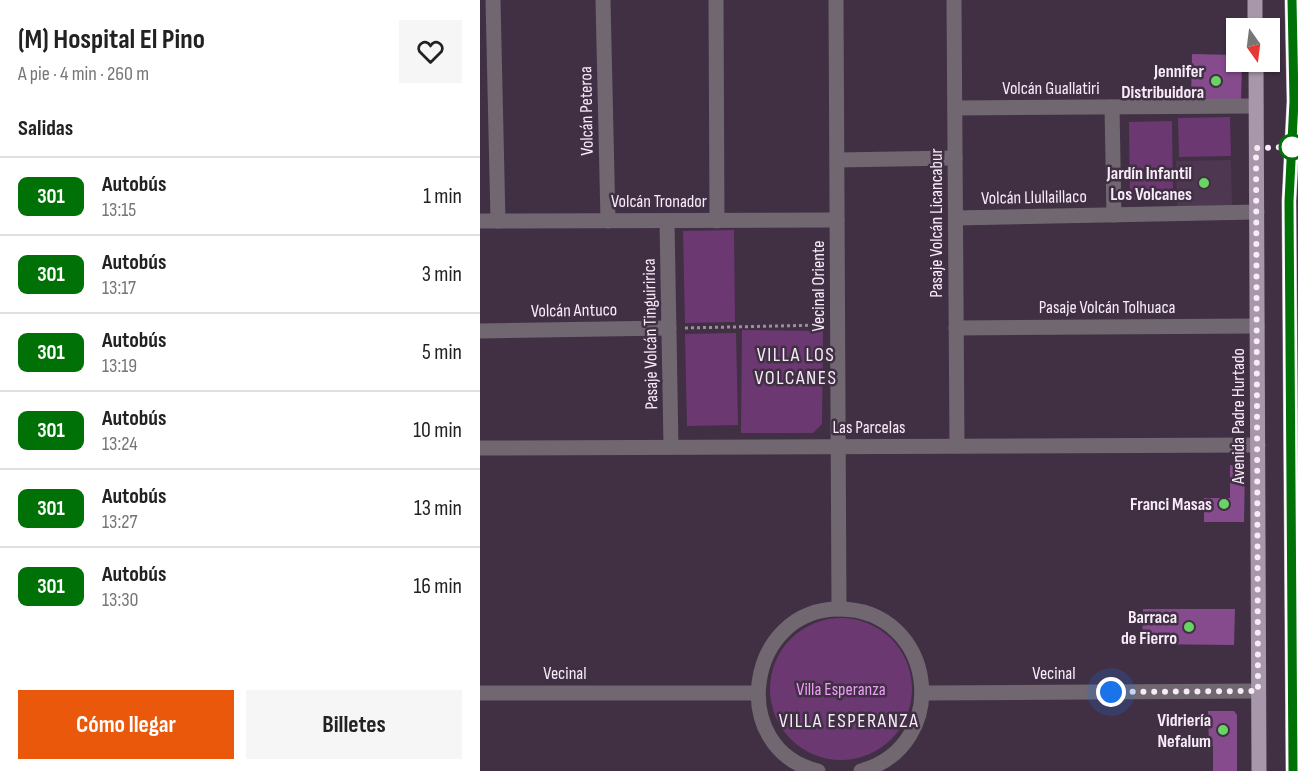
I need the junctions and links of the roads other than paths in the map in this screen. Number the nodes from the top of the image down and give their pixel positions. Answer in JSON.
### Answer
{"nodes":[{"id":1,"x":493,"y":0,"type":"edge"},
{"id":2,"x":603,"y":0,"type":"edge"},
{"id":3,"x":716,"y":0,"type":"edge"},
{"id":4,"x":836,"y":0,"type":"edge"},
{"id":5,"x":954,"y":0,"type":"edge"},
{"id":6,"x":1255,"y":0,"type":"edge"},
{"id":7,"x":1292,"y":0,"type":"edge"},
{"id":8,"x":1256,"y":18,"type":"edge"},
{"id":9,"x":1256,"y":72,"type":"edge"},
{"id":10,"x":1296,"y":101,"type":"edge"},
{"id":11,"x":1256,"y":106,"type":"junction"},
{"id":12,"x":1112,"y":107,"type":"junction"},
{"id":13,"x":955,"y":108,"type":"junction"},
{"id":14,"x":955,"y":158,"type":"junction"},
{"id":15,"x":837,"y":160,"type":"junction"},
{"id":16,"x":1294,"y":203,"type":"edge"},
{"id":17,"x":1257,"y":212,"type":"junction"},
{"id":18,"x":1114,"y":215,"type":"junction"},
{"id":19,"x":956,"y":218,"type":"junction"},
{"id":20,"x":667,"y":220,"type":"junction"},
{"id":21,"x":717,"y":220,"type":"junction"},
{"id":22,"x":837,"y":220,"type":"junction"},
{"id":23,"x":480,"y":221,"type":"edge"},
{"id":24,"x":498,"y":221,"type":"junction"},
{"id":25,"x":608,"y":221,"type":"junction"},
{"id":26,"x":1294,"y":307,"type":"edge"},
{"id":27,"x":1257,"y":326,"type":"junction"},
{"id":28,"x":669,"y":328,"type":"junction"},
{"id":29,"x":956,"y":328,"type":"junction"},
{"id":30,"x":480,"y":331,"type":"edge"},
{"id":31,"x":1294,"y":407,"type":"edge"},
{"id":32,"x":1257,"y":445,"type":"junction"},
{"id":33,"x":837,"y":446,"type":"junction"},
{"id":34,"x":957,"y":446,"type":"junction"},
{"id":35,"x":671,"y":447,"type":"junction"},
{"id":36,"x":480,"y":448,"type":"edge"},
{"id":37,"x":1295,"y":513,"type":"edge"},
{"id":38,"x":839,"y":609,"type":"junction"},
{"id":39,"x":1295,"y":623,"type":"edge"},
{"id":40,"x":1258,"y":691,"type":"junction"},
{"id":41,"x":480,"y":693,"type":"edge"},
{"id":42,"x":757,"y":693,"type":"junction"},
{"id":43,"x":923,"y":693,"type":"junction"},
{"id":44,"x":1295,"y":732,"type":"edge"},
{"id":45,"x":818,"y":771,"type":"edge"},
{"id":46,"x":861,"y":771,"type":"edge"},
{"id":47,"x":1259,"y":771,"type":"edge"},
{"id":48,"x":1293,"y":771,"type":"edge"}],
"edges":[{"from":1,"to":24,"type":"street"},
{"from":2,"to":25,"type":"street","name":"Volcán Peteroa"},
{"from":3,"to":21,"type":"street"},
{"from":4,"to":15,"type":"street","name":"Vecinal Oriente"},
{"from":5,"to":13,"type":"street","name":"Pasaje Volcán Licancabur"},
{"from":6,"to":8,"type":"main road"},
{"from":7,"to":10,"type":"main road"},
{"from":9,"to":11,"type":"main road","name":"Avenida Padre Hurtado"},
{"from":10,"to":16,"type":"main road"},
{"from":11,"to":12,"type":"street","name":"Volcán Guallatiri"},
{"from":11,"to":17,"type":"main road","name":"Avenida Padre Hurtado"},
{"from":12,"to":13,"type":"street","name":"Volcán Guallatiri"},
{"from":12,"to":18,"type":"street"},
{"from":13,"to":14,"type":"street","name":"Pasaje Volcán Licancabur"},
{"from":14,"to":15,"type":"street"},
{"from":14,"to":19,"type":"street","name":"Pasaje Volcán Licancabur"},
{"from":15,"to":22,"type":"street","name":"Vecinal Oriente"},
{"from":16,"to":26,"type":"main road"},
{"from":17,"to":18,"type":"street","name":"Volcán Llullaillaco"},
{"from":17,"to":27,"type":"main road","name":"Avenida Padre Hurtado"},
{"from":18,"to":19,"type":"street","name":"Volcán Llullaillaco"},
{"from":19,"to":29,"type":"street","name":"Pasaje Volcán Licancabur"},
{"from":20,"to":21,"type":"street","name":"Volcán Tronador"},
{"from":20,"to":25,"type":"street","name":"Volcán Tronador"},
{"from":20,"to":28,"type":"street","name":"Pasaje Volcán Tinguiririca"},
{"from":21,"to":22,"type":"street","name":"Volcán Tronador"},
{"from":22,"to":33,"type":"street","name":"Vecinal Oriente"},
{"from":23,"to":24,"type":"street","name":"Volcán Tronador"},
{"from":24,"to":25,"type":"street","name":"Volcán Tronador"},
{"from":26,"to":31,"type":"main road"},
{"from":27,"to":29,"type":"street","name":"Pasaje Volcán Tolhuaca"},
{"from":27,"to":32,"type":"main road","name":"Avenida Padre Hurtado"},
{"from":28,"to":30,"type":"street","name":"Volcán Antuco"},
{"from":28,"to":35,"type":"street","name":"Pasaje Volcán Tinguiririca"},
{"from":29,"to":34,"type":"street","name":"Pasaje Volcán Licancabur"},
{"from":31,"to":37,"type":"main road"},
{"from":32,"to":34,"type":"street","name":"Las Parcelas"},
{"from":32,"to":40,"type":"main road","name":"Avenida Padre Hurtado"},
{"from":33,"to":34,"type":"street","name":"Las Parcelas"},
{"from":33,"to":35,"type":"street","name":"Las Parcelas"},
{"from":33,"to":38,"type":"street","name":"Vecinal Oriente"},
{"from":35,"to":36,"type":"street","name":"Las Parcelas"},
{"from":37,"to":39,"type":"main road"},
{"from":38,"to":42,"type":"street"},
{"from":38,"to":43,"type":"street"},
{"from":39,"to":44,"type":"main road"},
{"from":40,"to":43,"type":"street","name":"Vecinal"},
{"from":40,"to":47,"type":"main road","name":"Avenida Padre Hurtado"},
{"from":41,"to":42,"type":"street","name":"Vecinal"},
{"from":42,"to":45,"type":"street"},
{"from":43,"to":46,"type":"street"},
{"from":44,"to":48,"type":"main road"}]}
